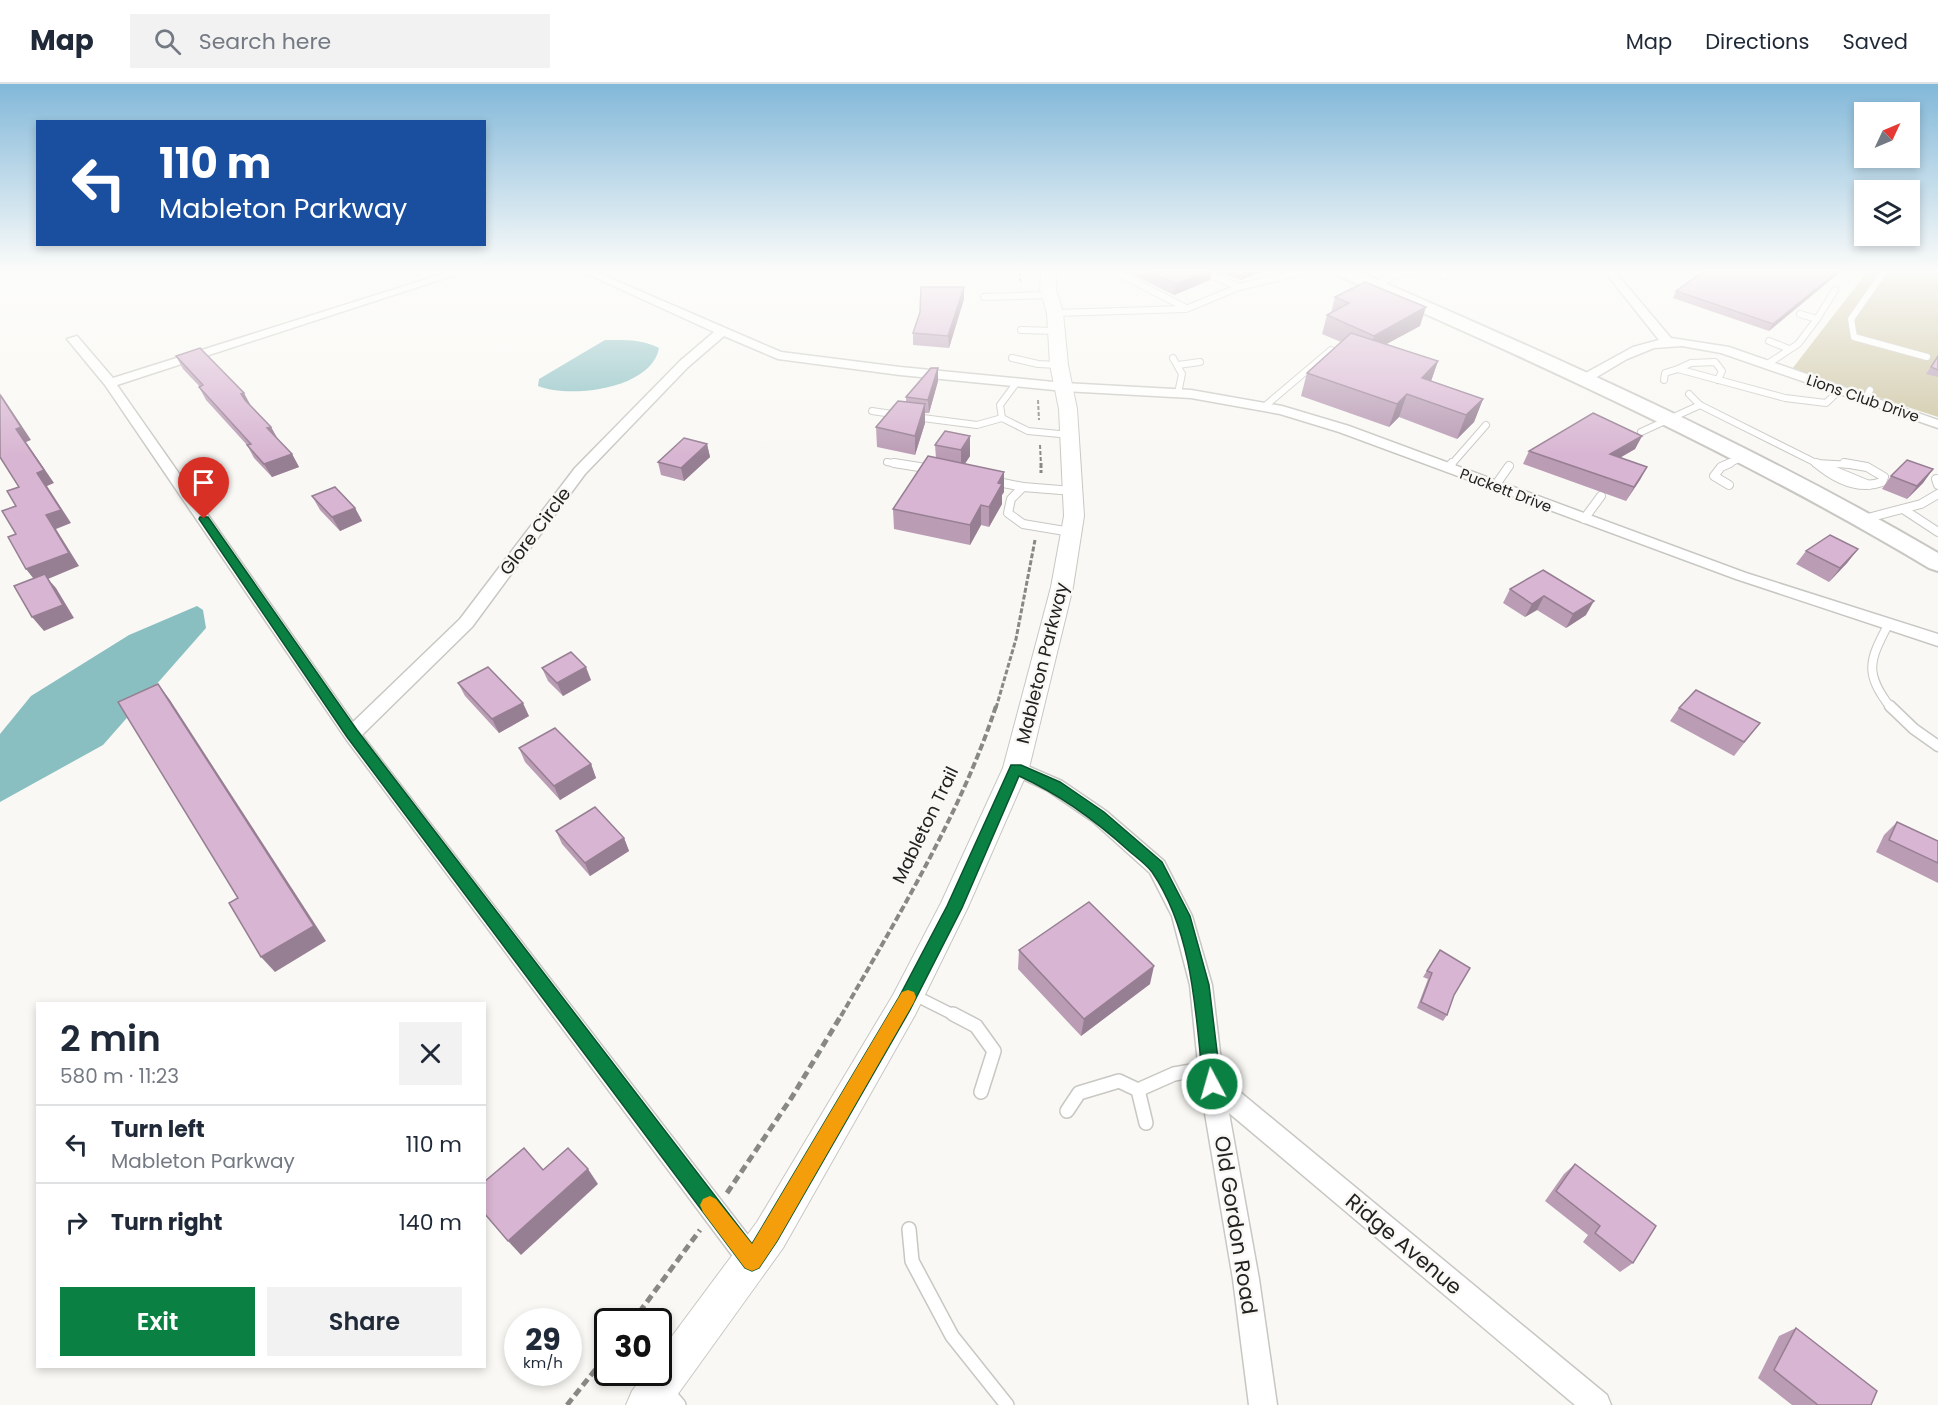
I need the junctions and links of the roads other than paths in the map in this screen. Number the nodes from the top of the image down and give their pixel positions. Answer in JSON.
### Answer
{"nodes":[{"id":1,"x":265,"y":334,"type":"edge"},
{"id":2,"x":719,"y":334,"type":"edge"},
{"id":3,"x":725,"y":334,"type":"edge"},
{"id":4,"x":1055,"y":334,"type":"edge"},
{"id":5,"x":1481,"y":334,"type":"edge"},
{"id":6,"x":1661,"y":334,"type":"edge"},
{"id":7,"x":1807,"y":334,"type":"edge"},
{"id":8,"x":1853,"y":334,"type":"edge"},
{"id":9,"x":73,"y":339,"type":"dead end"},
{"id":10,"x":1666,"y":340,"type":"junction"},
{"id":11,"x":1769,"y":340,"type":"dead end"},
{"id":12,"x":1789,"y":349,"type":"junction"},
{"id":13,"x":1331,"y":350,"type":"edge"},
{"id":14,"x":1927,"y":357,"type":"dead end"},
{"id":15,"x":1012,"y":358,"type":"dead end"},
{"id":16,"x":1173,"y":358,"type":"dead end"},
{"id":17,"x":1200,"y":362,"type":"dead end"},
{"id":18,"x":1766,"y":364,"type":"junction"},
{"id":19,"x":1178,"y":365,"type":"junction"},
{"id":20,"x":1678,"y":369,"type":"junction"},
{"id":21,"x":1586,"y":378,"type":"junction"},
{"id":22,"x":1053,"y":379,"type":"junction"},
{"id":23,"x":1664,"y":380,"type":"dead end"},
{"id":24,"x":1718,"y":380,"type":"junction"},
{"id":25,"x":1017,"y":382,"type":"junction"},
{"id":26,"x":110,"y":383,"type":"junction"},
{"id":27,"x":1840,"y":390,"type":"junction"},
{"id":28,"x":1178,"y":393,"type":"junction"},
{"id":29,"x":1689,"y":394,"type":"dead end"},
{"id":30,"x":1700,"y":405,"type":"junction"},
{"id":31,"x":1265,"y":406,"type":"junction"},
{"id":32,"x":872,"y":411,"type":"dead end"},
{"id":33,"x":1002,"y":418,"type":"junction"},
{"id":34,"x":1672,"y":418,"type":"junction"},
{"id":35,"x":1938,"y":424,"type":"edge"},
{"id":36,"x":1486,"y":425,"type":"dead end"},
{"id":37,"x":1641,"y":432,"type":"dead end"},
{"id":38,"x":1070,"y":435,"type":"junction"},
{"id":39,"x":1745,"y":455,"type":"junction"},
{"id":40,"x":887,"y":462,"type":"dead end"},
{"id":41,"x":1816,"y":463,"type":"junction"},
{"id":42,"x":1509,"y":466,"type":"dead end"},
{"id":43,"x":1448,"y":468,"type":"junction"},
{"id":44,"x":939,"y":471,"type":"edge"},
{"id":45,"x":981,"y":478,"type":"edge"},
{"id":46,"x":1729,"y":485,"type":"dead end"},
{"id":47,"x":1495,"y":486,"type":"junction"},
{"id":48,"x":1023,"y":487,"type":"junction"},
{"id":49,"x":1073,"y":491,"type":"junction"},
{"id":50,"x":1938,"y":494,"type":"edge"},
{"id":51,"x":1601,"y":496,"type":"dead end"},
{"id":52,"x":1902,"y":509,"type":"junction"},
{"id":53,"x":1584,"y":519,"type":"junction"},
{"id":54,"x":1863,"y":519,"type":"junction"},
{"id":55,"x":1071,"y":532,"type":"junction"},
{"id":56,"x":1938,"y":532,"type":"edge"},
{"id":57,"x":1938,"y":563,"type":"edge"},
{"id":58,"x":1888,"y":625,"type":"junction"},
{"id":59,"x":1938,"y":640,"type":"edge"},
{"id":60,"x":352,"y":734,"type":"junction"},
{"id":61,"x":1938,"y":746,"type":"edge"},
{"id":62,"x":1016,"y":768,"type":"junction"},
{"id":63,"x":910,"y":993,"type":"junction"},
{"id":64,"x":1211,"y":1076,"type":"junction"},
{"id":65,"x":1138,"y":1090,"type":"junction"},
{"id":66,"x":981,"y":1092,"type":"dead end"},
{"id":67,"x":1067,"y":1111,"type":"dead end"},
{"id":68,"x":1146,"y":1123,"type":"dead end"},
{"id":69,"x":909,"y":1229,"type":"dead end"},
{"id":70,"x":752,"y":1261,"type":"junction"},
{"id":71,"x":662,"y":1398,"type":"edge"},
{"id":72,"x":1007,"y":1405,"type":"edge"},
{"id":73,"x":1263,"y":1405,"type":"edge"},
{"id":74,"x":1597,"y":1405,"type":"edge"}],
"edges":[{"from":1,"to":26,"type":"street"},
{"from":2,"to":60,"type":"street","name":"Glore Circle"},
{"from":3,"to":25,"type":"street","name":"Puckett Drive"},
{"from":4,"to":22,"type":"main road","name":"Mableton Parkway"},
{"from":5,"to":21,"type":"main road"},
{"from":6,"to":10,"type":"street"},
{"from":7,"to":12,"type":"lane"},
{"from":8,"to":14,"type":"lane"},
{"from":9,"to":26,"type":"street"},
{"from":10,"to":18,"type":"street","name":"Lions Club Drive"},
{"from":10,"to":21,"type":"street","name":"Lions Club Drive"},
{"from":11,"to":12,"type":"lane"},
{"from":12,"to":18,"type":"lane"},
{"from":13,"to":31,"type":"lane"},
{"from":15,"to":22,"type":"lane"},
{"from":16,"to":19,"type":"lane"},
{"from":17,"to":19,"type":"lane"},
{"from":18,"to":27,"type":"street","name":"Lions Club Drive"},
{"from":19,"to":28,"type":"lane"},
{"from":20,"to":23,"type":"lane"},
{"from":20,"to":24,"type":"lane"},
{"from":20,"to":24,"type":"lane"},
{"from":21,"to":34,"type":"main road"},
{"from":22,"to":25,"type":"street","name":"Puckett Drive"},
{"from":22,"to":28,"type":"street","name":"Puckett Drive"},
{"from":22,"to":38,"type":"main road","name":"Mableton Parkway"},
{"from":24,"to":27,"type":"lane"},
{"from":25,"to":33,"type":"lane"},
{"from":26,"to":60,"type":"street"},
{"from":27,"to":35,"type":"street","name":"Lions Club Drive"},
{"from":28,"to":31,"type":"street","name":"Puckett Drive"},
{"from":29,"to":30,"type":"lane"},
{"from":30,"to":34,"type":"lane"},
{"from":30,"to":41,"type":"lane"},
{"from":31,"to":43,"type":"street","name":"Puckett Drive"},
{"from":32,"to":33,"type":"lane"},
{"from":33,"to":38,"type":"lane"},
{"from":34,"to":37,"type":"lane"},
{"from":34,"to":39,"type":"main road"},
{"from":36,"to":43,"type":"lane"},
{"from":38,"to":49,"type":"main road","name":"Mableton Parkway"},
{"from":39,"to":46,"type":"lane"},
{"from":39,"to":54,"type":"main road"},
{"from":40,"to":44,"type":"lane"},
{"from":41,"to":41,"type":"lane"},
{"from":42,"to":47,"type":"lane"},
{"from":43,"to":47,"type":"street","name":"Puckett Drive"},
{"from":45,"to":48,"type":"lane"},
{"from":47,"to":53,"type":"street","name":"Puckett Drive"},
{"from":48,"to":49,"type":"lane"},
{"from":48,"to":55,"type":"lane"},
{"from":49,"to":55,"type":"main road","name":"Mableton Parkway"},
{"from":50,"to":52,"type":"lane"},
{"from":51,"to":53,"type":"lane"},
{"from":52,"to":54,"type":"lane"},
{"from":52,"to":56,"type":"lane"},
{"from":53,"to":58,"type":"street","name":"Puckett Drive"},
{"from":54,"to":57,"type":"main road"},
{"from":55,"to":62,"type":"main road","name":"Mableton Parkway"},
{"from":58,"to":59,"type":"street","name":"Puckett Drive"},
{"from":58,"to":61,"type":"lane"},
{"from":60,"to":70,"type":"street"},
{"from":62,"to":63,"type":"main road","name":"Mableton Parkway"},
{"from":62,"to":64,"type":"street","name":"Old Gordon Road"},
{"from":63,"to":66,"type":"lane"},
{"from":63,"to":70,"type":"main road","name":"Mableton Parkway"},
{"from":64,"to":65,"type":"lane"},
{"from":64,"to":73,"type":"street","name":"Old Gordon Road"},
{"from":64,"to":74,"type":"street","name":"Ridge Avenue"},
{"from":65,"to":67,"type":"lane"},
{"from":65,"to":68,"type":"lane"},
{"from":69,"to":72,"type":"lane"},
{"from":70,"to":71,"type":"main road","name":"Mableton Parkway"}]}
